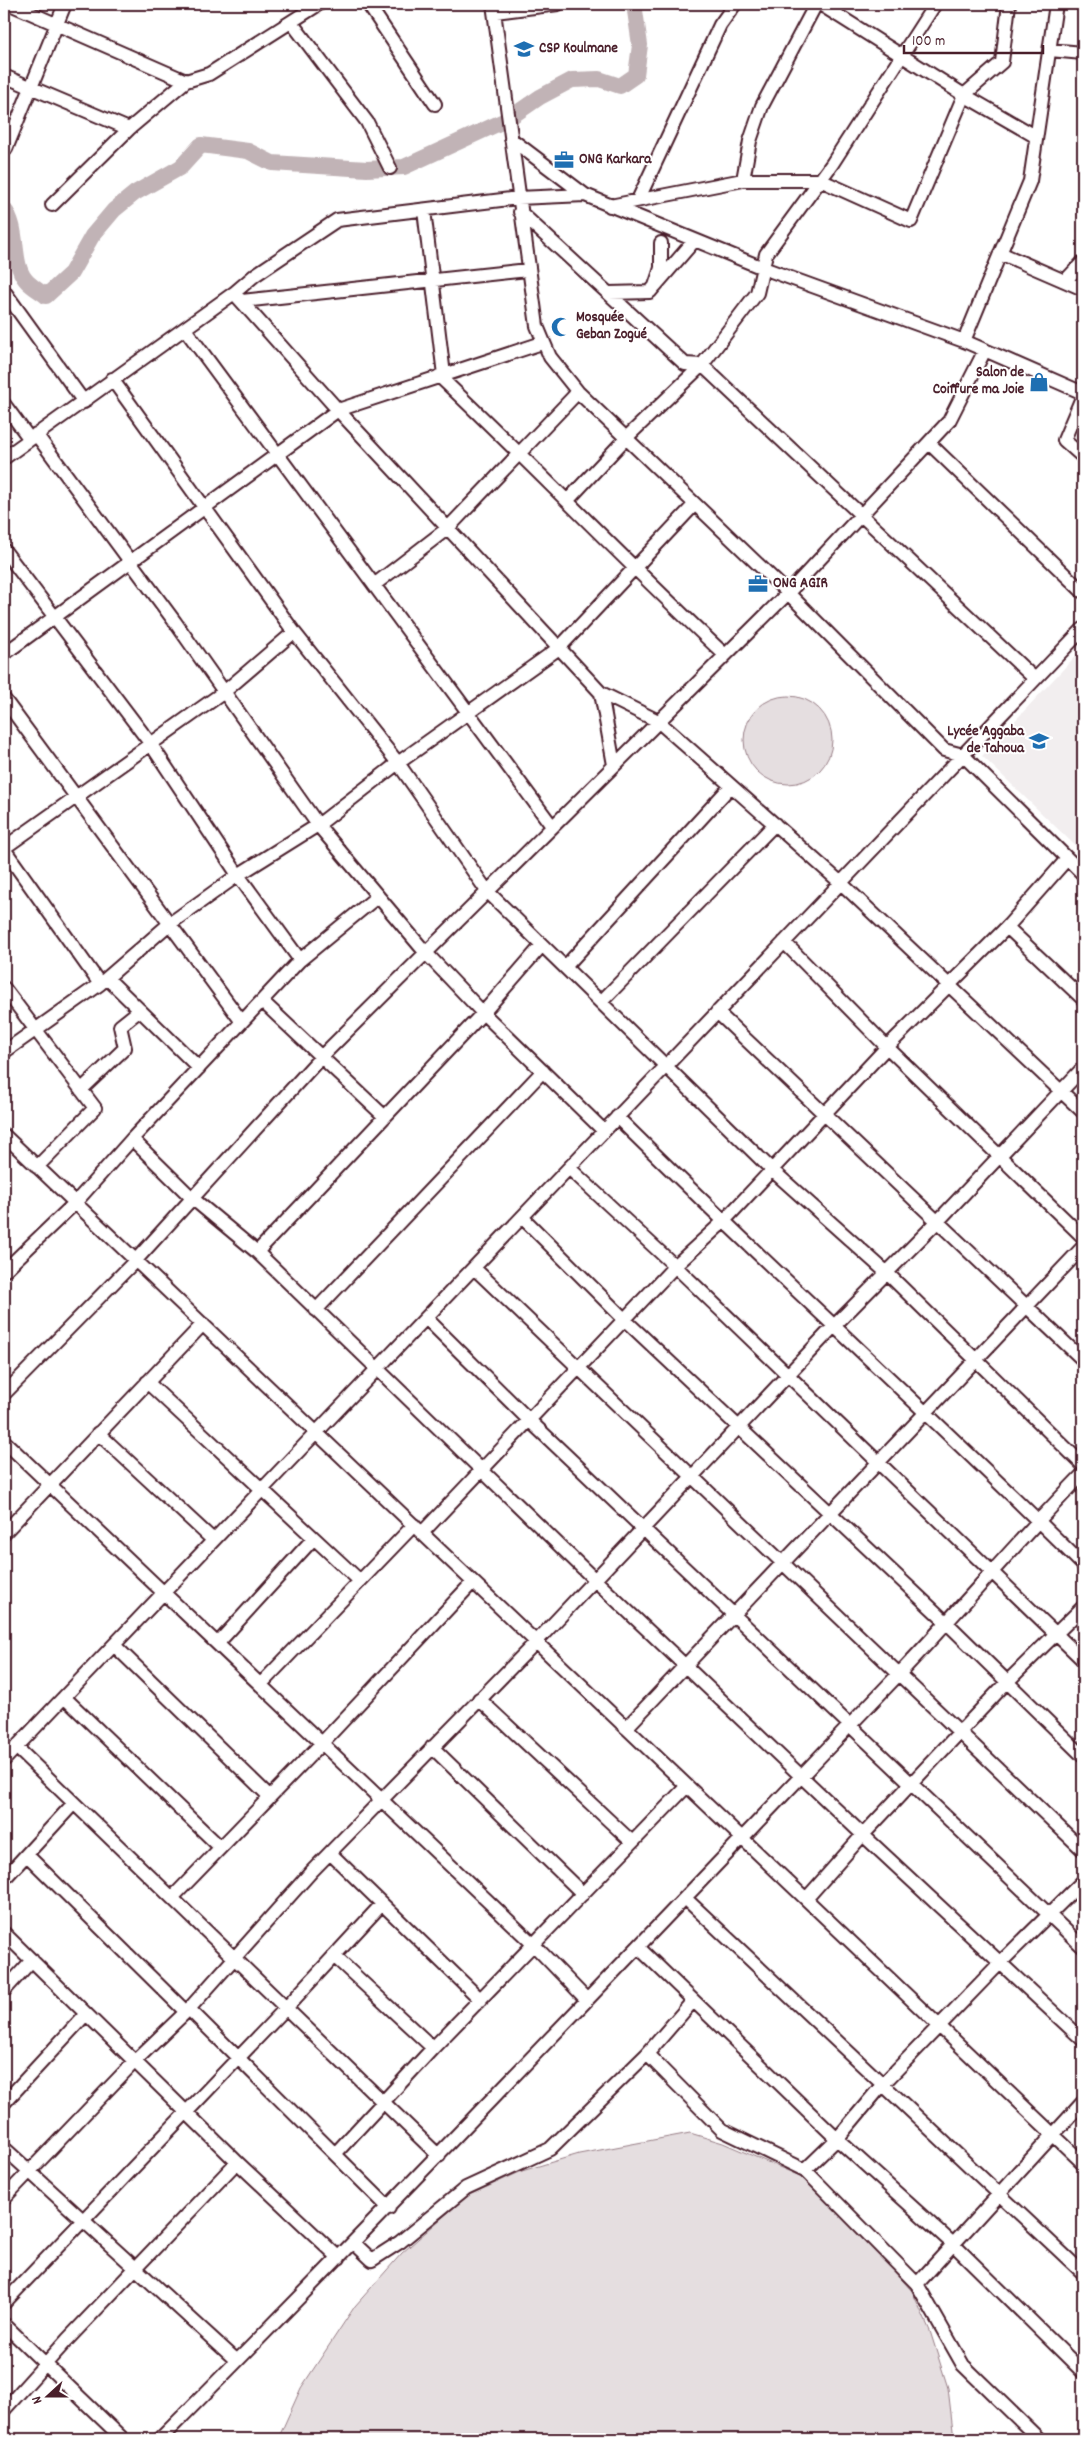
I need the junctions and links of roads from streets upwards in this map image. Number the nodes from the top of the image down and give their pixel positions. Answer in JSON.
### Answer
{"nodes":[{"id":1,"x":10,"y":4,"type":"edge"},
{"id":2,"x":65,"y":4,"type":"edge"},
{"id":3,"x":319,"y":4,"type":"edge"},
{"id":4,"x":368,"y":4,"type":"edge"},
{"id":5,"x":558,"y":4,"type":"edge"},
{"id":6,"x":734,"y":4,"type":"edge"},
{"id":7,"x":818,"y":4,"type":"edge"},
{"id":8,"x":935,"y":4,"type":"edge"},
{"id":9,"x":1010,"y":4,"type":"edge"},
{"id":10,"x":1056,"y":4,"type":"edge"},
{"id":11,"x":494,"y":8,"type":"edge"},
{"id":12,"x":56,"y":23,"type":"junction"},
{"id":13,"x":292,"y":23,"type":"junction"},
{"id":14,"x":1050,"y":50,"type":"junction"},
{"id":15,"x":1083,"y":53,"type":"edge"},
{"id":16,"x":901,"y":55,"type":"junction"},
{"id":17,"x":4,"y":76,"type":"edge"},
{"id":18,"x":186,"y":81,"type":"junction"},
{"id":19,"x":30,"y":86,"type":"junction"},
{"id":20,"x":964,"y":95,"type":"junction"},
{"id":21,"x":435,"y":104,"type":"dead end"},
{"id":22,"x":130,"y":129,"type":"junction"},
{"id":23,"x":1035,"y":136,"type":"junction"},
{"id":24,"x":511,"y":139,"type":"junction"},
{"id":25,"x":6,"y":149,"type":"dead end"},
{"id":26,"x":390,"y":168,"type":"dead end"},
{"id":27,"x":743,"y":180,"type":"junction"},
{"id":28,"x":820,"y":180,"type":"junction"},
{"id":29,"x":585,"y":195,"type":"junction"},
{"id":30,"x":518,"y":198,"type":"junction"},
{"id":31,"x":638,"y":200,"type":"junction"},
{"id":32,"x":52,"y":205,"type":"dead end"},
{"id":33,"x":610,"y":206,"type":"junction"},
{"id":34,"x":424,"y":210,"type":"junction"},
{"id":35,"x":520,"y":212,"type":"junction"},
{"id":36,"x":694,"y":241,"type":"junction"},
{"id":37,"x":661,"y":243,"type":"dead end"},
{"id":38,"x":1000,"y":253,"type":"junction"},
{"id":39,"x":1083,"y":262,"type":"edge"},
{"id":40,"x":763,"y":268,"type":"junction"},
{"id":41,"x":528,"y":270,"type":"junction"},
{"id":42,"x":432,"y":280,"type":"junction"},
{"id":43,"x":1065,"y":281,"type":"junction"},
{"id":44,"x":655,"y":286,"type":"junction"},
{"id":45,"x":1083,"y":289,"type":"edge"},
{"id":46,"x":4,"y":291,"type":"edge"},
{"id":47,"x":608,"y":293,"type":"junction"},
{"id":48,"x":238,"y":297,"type":"junction"},
{"id":49,"x":185,"y":329,"type":"junction"},
{"id":50,"x":964,"y":341,"type":"junction"},
{"id":51,"x":542,"y":343,"type":"junction"},
{"id":52,"x":985,"y":350,"type":"junction"},
{"id":53,"x":702,"y":365,"type":"junction"},
{"id":54,"x":441,"y":376,"type":"junction"},
{"id":55,"x":112,"y":379,"type":"junction"},
{"id":56,"x":578,"y":392,"type":"junction"},
{"id":57,"x":1083,"y":394,"type":"edge"},
{"id":58,"x":84,"y":402,"type":"junction"},
{"id":59,"x":4,"y":404,"type":"edge"},
{"id":60,"x":338,"y":410,"type":"junction"},
{"id":61,"x":33,"y":436,"type":"junction"},
{"id":62,"x":626,"y":438,"type":"junction"},
{"id":63,"x":929,"y":443,"type":"junction"},
{"id":64,"x":520,"y":453,"type":"junction"},
{"id":65,"x":278,"y":454,"type":"junction"},
{"id":66,"x":1083,"y":457,"type":"edge"},
{"id":67,"x":4,"y":458,"type":"edge"},
{"id":68,"x":568,"y":500,"type":"junction"},
{"id":69,"x":695,"y":504,"type":"junction"},
{"id":70,"x":205,"y":507,"type":"junction"},
{"id":71,"x":861,"y":516,"type":"junction"},
{"id":72,"x":448,"y":528,"type":"junction"},
{"id":73,"x":4,"y":550,"type":"edge"},
{"id":74,"x":129,"y":561,"type":"junction"},
{"id":75,"x":634,"y":569,"type":"junction"},
{"id":76,"x":374,"y":585,"type":"junction"},
{"id":77,"x":1083,"y":592,"type":"edge"},
{"id":78,"x":788,"y":593,"type":"junction"},
{"id":79,"x":54,"y":616,"type":"junction"},
{"id":80,"x":1083,"y":629,"type":"edge"},
{"id":81,"x":294,"y":632,"type":"junction"},
{"id":82,"x":559,"y":648,"type":"junction"},
{"id":83,"x":4,"y":654,"type":"edge"},
{"id":84,"x":725,"y":655,"type":"junction"},
{"id":85,"x":1035,"y":679,"type":"junction"},
{"id":86,"x":224,"y":692,"type":"junction"},
{"id":87,"x":601,"y":693,"type":"junction"},
{"id":88,"x":4,"y":699,"type":"edge"},
{"id":89,"x":468,"y":712,"type":"junction"},
{"id":90,"x":658,"y":722,"type":"junction"},
{"id":91,"x":150,"y":743,"type":"junction"},
{"id":92,"x":963,"y":755,"type":"junction"},
{"id":93,"x":398,"y":763,"type":"junction"},
{"id":94,"x":614,"y":765,"type":"junction"},
{"id":95,"x":731,"y":786,"type":"junction"},
{"id":96,"x":74,"y":797,"type":"junction"},
{"id":97,"x":775,"y":824,"type":"junction"},
{"id":98,"x":318,"y":825,"type":"junction"},
{"id":99,"x":552,"y":826,"type":"junction"},
{"id":100,"x":4,"y":849,"type":"edge"},
{"id":101,"x":1067,"y":859,"type":"junction"},
{"id":102,"x":1083,"y":874,"type":"edge"},
{"id":103,"x":238,"y":875,"type":"junction"},
{"id":104,"x":841,"y":883,"type":"junction"},
{"id":105,"x":487,"y":891,"type":"junction"},
{"id":106,"x":378,"y":896,"type":"junction"},
{"id":107,"x":168,"y":925,"type":"junction"},
{"id":108,"x":1006,"y":927,"type":"junction"},
{"id":109,"x":784,"y":942,"type":"junction"},
{"id":110,"x":542,"y":945,"type":"junction"},
{"id":111,"x":425,"y":952,"type":"junction"},
{"id":112,"x":300,"y":960,"type":"junction"},
{"id":113,"x":565,"y":967,"type":"junction"},
{"id":114,"x":103,"y":981,"type":"junction"},
{"id":115,"x":949,"y":984,"type":"junction"},
{"id":116,"x":4,"y":988,"type":"edge"},
{"id":117,"x":1083,"y":999,"type":"edge"},
{"id":118,"x":262,"y":1001,"type":"junction"},
{"id":119,"x":601,"y":1002,"type":"junction"},
{"id":120,"x":140,"y":1010,"type":"junction"},
{"id":121,"x":718,"y":1012,"type":"junction"},
{"id":122,"x":482,"y":1013,"type":"junction"},
{"id":123,"x":242,"y":1022,"type":"junction"},
{"id":124,"x":34,"y":1030,"type":"junction"},
{"id":125,"x":887,"y":1046,"type":"junction"},
{"id":126,"x":4,"y":1052,"type":"edge"},
{"id":127,"x":322,"y":1057,"type":"junction"},
{"id":128,"x":666,"y":1066,"type":"junction"},
{"id":129,"x":199,"y":1068,"type":"junction"},
{"id":130,"x":1083,"y":1068,"type":"edge"},
{"id":131,"x":543,"y":1071,"type":"junction"},
{"id":132,"x":81,"y":1090,"type":"junction"},
{"id":133,"x":1061,"y":1091,"type":"junction"},
{"id":134,"x":1083,"y":1112,"type":"edge"},
{"id":135,"x":824,"y":1115,"type":"junction"},
{"id":136,"x":384,"y":1117,"type":"junction"},
{"id":137,"x":617,"y":1117,"type":"junction"},
{"id":138,"x":604,"y":1131,"type":"junction"},
{"id":139,"x":4,"y":1135,"type":"edge"},
{"id":140,"x":132,"y":1139,"type":"junction"},
{"id":141,"x":1000,"y":1156,"type":"junction"},
{"id":142,"x":37,"y":1166,"type":"junction"},
{"id":143,"x":568,"y":1168,"type":"junction"},
{"id":144,"x":772,"y":1170,"type":"junction"},
{"id":145,"x":192,"y":1198,"type":"junction"},
{"id":146,"x":76,"y":1203,"type":"junction"},
{"id":147,"x":522,"y":1217,"type":"junction"},
{"id":148,"x":723,"y":1222,"type":"junction"},
{"id":149,"x":938,"y":1222,"type":"junction"},
{"id":150,"x":1083,"y":1237,"type":"edge"},
{"id":151,"x":1083,"y":1247,"type":"edge"},
{"id":152,"x":257,"y":1252,"type":"junction"},
{"id":153,"x":136,"y":1260,"type":"junction"},
{"id":154,"x":5,"y":1266,"type":"edge"},
{"id":155,"x":675,"y":1266,"type":"junction"},
{"id":156,"x":474,"y":1268,"type":"junction"},
{"id":157,"x":886,"y":1272,"type":"junction"},
{"id":158,"x":1028,"y":1306,"type":"junction"},
{"id":159,"x":316,"y":1310,"type":"junction"},
{"id":160,"x":426,"y":1318,"type":"junction"},
{"id":161,"x":626,"y":1320,"type":"junction"},
{"id":162,"x":203,"y":1324,"type":"junction"},
{"id":163,"x":835,"y":1325,"type":"junction"},
{"id":164,"x":976,"y":1360,"type":"junction"},
{"id":165,"x":1083,"y":1360,"type":"edge"},
{"id":166,"x":378,"y":1368,"type":"junction"},
{"id":167,"x":580,"y":1369,"type":"junction"},
{"id":168,"x":787,"y":1376,"type":"junction"},
{"id":169,"x":147,"y":1382,"type":"junction"},
{"id":170,"x":4,"y":1394,"type":"edge"},
{"id":171,"x":926,"y":1412,"type":"junction"},
{"id":172,"x":530,"y":1421,"type":"junction"},
{"id":173,"x":739,"y":1429,"type":"junction"},
{"id":174,"x":316,"y":1432,"type":"junction"},
{"id":175,"x":98,"y":1433,"type":"junction"},
{"id":176,"x":4,"y":1441,"type":"edge"},
{"id":177,"x":878,"y":1462,"type":"junction"},
{"id":178,"x":1083,"y":1465,"type":"edge"},
{"id":179,"x":482,"y":1470,"type":"junction"},
{"id":180,"x":1083,"y":1474,"type":"edge"},
{"id":181,"x":692,"y":1478,"type":"junction"},
{"id":182,"x":50,"y":1484,"type":"junction"},
{"id":183,"x":262,"y":1490,"type":"junction"},
{"id":184,"x":829,"y":1512,"type":"junction"},
{"id":185,"x":1038,"y":1520,"type":"junction"},
{"id":186,"x":418,"y":1529,"type":"junction"},
{"id":187,"x":643,"y":1529,"type":"junction"},
{"id":188,"x":4,"y":1534,"type":"edge"},
{"id":189,"x":313,"y":1538,"type":"junction"},
{"id":190,"x":213,"y":1540,"type":"junction"},
{"id":191,"x":782,"y":1562,"type":"junction"},
{"id":192,"x":1083,"y":1565,"type":"edge"},
{"id":193,"x":992,"y":1572,"type":"junction"},
{"id":194,"x":595,"y":1580,"type":"junction"},
{"id":195,"x":360,"y":1581,"type":"junction"},
{"id":196,"x":473,"y":1582,"type":"junction"},
{"id":197,"x":164,"y":1592,"type":"junction"},
{"id":198,"x":1083,"y":1607,"type":"edge"},
{"id":199,"x":734,"y":1616,"type":"junction"},
{"id":200,"x":947,"y":1623,"type":"junction"},
{"id":201,"x":1057,"y":1635,"type":"junction"},
{"id":202,"x":536,"y":1642,"type":"junction"},
{"id":203,"x":218,"y":1643,"type":"junction"},
{"id":204,"x":114,"y":1645,"type":"junction"},
{"id":205,"x":1083,"y":1660,"type":"edge"},
{"id":206,"x":686,"y":1666,"type":"junction"},
{"id":207,"x":898,"y":1674,"type":"junction"},
{"id":208,"x":1006,"y":1683,"type":"junction"},
{"id":209,"x":261,"y":1684,"type":"junction"},
{"id":210,"x":64,"y":1697,"type":"junction"},
{"id":211,"x":479,"y":1699,"type":"junction"},
{"id":212,"x":850,"y":1725,"type":"junction"},
{"id":213,"x":626,"y":1728,"type":"junction"},
{"id":214,"x":960,"y":1733,"type":"junction"},
{"id":215,"x":321,"y":1744,"type":"junction"},
{"id":216,"x":16,"y":1747,"type":"junction"},
{"id":217,"x":432,"y":1747,"type":"junction"},
{"id":218,"x":1083,"y":1756,"type":"edge"},
{"id":219,"x":4,"y":1760,"type":"edge"},
{"id":220,"x":802,"y":1776,"type":"junction"},
{"id":221,"x":912,"y":1784,"type":"junction"},
{"id":222,"x":687,"y":1786,"type":"junction"},
{"id":223,"x":269,"y":1796,"type":"junction"},
{"id":224,"x":380,"y":1801,"type":"junction"},
{"id":225,"x":74,"y":1803,"type":"junction"},
{"id":226,"x":863,"y":1835,"type":"junction"},
{"id":227,"x":742,"y":1838,"type":"junction"},
{"id":228,"x":632,"y":1842,"type":"junction"},
{"id":229,"x":220,"y":1847,"type":"junction"},
{"id":230,"x":1083,"y":1850,"type":"edge"},
{"id":231,"x":330,"y":1853,"type":"junction"},
{"id":232,"x":27,"y":1855,"type":"junction"},
{"id":233,"x":4,"y":1879,"type":"edge"},
{"id":234,"x":1083,"y":1881,"type":"edge"},
{"id":235,"x":583,"y":1894,"type":"junction"},
{"id":236,"x":172,"y":1898,"type":"junction"},
{"id":237,"x":685,"y":1898,"type":"junction"},
{"id":238,"x":806,"y":1899,"type":"junction"},
{"id":239,"x":382,"y":1904,"type":"junction"},
{"id":240,"x":1050,"y":1916,"type":"junction"},
{"id":241,"x":4,"y":1933,"type":"edge"},
{"id":242,"x":534,"y":1945,"type":"junction"},
{"id":243,"x":638,"y":1947,"type":"junction"},
{"id":244,"x":1083,"y":1947,"type":"edge"},
{"id":245,"x":334,"y":1956,"type":"junction"},
{"id":246,"x":234,"y":1958,"type":"junction"},
{"id":247,"x":32,"y":1960,"type":"junction"},
{"id":248,"x":1000,"y":1963,"type":"junction"},
{"id":249,"x":4,"y":1991,"type":"edge"},
{"id":250,"x":481,"y":2000,"type":"junction"},
{"id":251,"x":588,"y":2000,"type":"junction"},
{"id":252,"x":692,"y":2002,"type":"junction"},
{"id":253,"x":286,"y":2008,"type":"junction"},
{"id":254,"x":187,"y":2010,"type":"junction"},
{"id":255,"x":86,"y":2014,"type":"junction"},
{"id":256,"x":939,"y":2026,"type":"junction"},
{"id":257,"x":1083,"y":2040,"type":"edge"},
{"id":258,"x":433,"y":2048,"type":"junction"},
{"id":259,"x":647,"y":2054,"type":"junction"},
{"id":260,"x":238,"y":2058,"type":"junction"},
{"id":261,"x":136,"y":2060,"type":"junction"},
{"id":262,"x":883,"y":2084,"type":"junction"},
{"id":263,"x":384,"y":2102,"type":"junction"},
{"id":264,"x":1083,"y":2102,"type":"edge"},
{"id":265,"x":4,"y":2103,"type":"edge"},
{"id":266,"x":188,"y":2112,"type":"junction"},
{"id":267,"x":1053,"y":2134,"type":"junction"},
{"id":268,"x":837,"y":2139,"type":"junction"},
{"id":269,"x":4,"y":2148,"type":"edge"},
{"id":270,"x":335,"y":2154,"type":"junction"},
{"id":271,"x":439,"y":2156,"type":"junction"},
{"id":272,"x":237,"y":2162,"type":"junction"},
{"id":273,"x":1083,"y":2164,"type":"edge"},
{"id":274,"x":805,"y":2170,"type":"junction"},
{"id":275,"x":29,"y":2171,"type":"junction"},
{"id":276,"x":999,"y":2193,"type":"junction"},
{"id":277,"x":4,"y":2198,"type":"edge"},
{"id":278,"x":389,"y":2208,"type":"junction"},
{"id":279,"x":83,"y":2220,"type":"junction"},
{"id":280,"x":354,"y":2242,"type":"junction"},
{"id":281,"x":952,"y":2244,"type":"junction"},
{"id":282,"x":339,"y":2258,"type":"junction"},
{"id":283,"x":135,"y":2268,"type":"junction"},
{"id":284,"x":1083,"y":2273,"type":"edge"},
{"id":285,"x":917,"y":2284,"type":"junction"},
{"id":286,"x":4,"y":2303,"type":"edge"},
{"id":287,"x":4,"y":2324,"type":"edge"},
{"id":288,"x":237,"y":2361,"type":"junction"},
{"id":289,"x":45,"y":2364,"type":"junction"},
{"id":290,"x":1082,"y":2369,"type":"edge"},
{"id":291,"x":4,"y":2410,"type":"edge"},
{"id":292,"x":122,"y":2439,"type":"edge"},
{"id":293,"x":160,"y":2439,"type":"edge"},
{"id":294,"x":1039,"y":2439,"type":"edge"}],
"edges":[{"from":1,"to":12,"type":"street"},
{"from":2,"to":12,"type":"street"},
{"from":3,"to":13,"type":"street"},
{"from":4,"to":21,"type":"street"},
{"from":5,"to":11,"type":"street"},
{"from":6,"to":31,"type":"street"},
{"from":7,"to":16,"type":"street"},
{"from":7,"to":27,"type":"street"},
{"from":8,"to":16,"type":"street"},
{"from":9,"to":20,"type":"street"},
{"from":10,"to":14,"type":"street"},
{"from":11,"to":24,"type":"street"},
{"from":12,"to":18,"type":"street"},
{"from":12,"to":19,"type":"street"},
{"from":13,"to":18,"type":"street"},
{"from":13,"to":26,"type":"street"},
{"from":14,"to":15,"type":"street"},
{"from":14,"to":23,"type":"street"},
{"from":16,"to":20,"type":"street"},
{"from":16,"to":28,"type":"street"},
{"from":17,"to":19,"type":"street"},
{"from":18,"to":22,"type":"street"},
{"from":19,"to":22,"type":"street"},
{"from":19,"to":25,"type":"street"},
{"from":20,"to":23,"type":"street"},
{"from":20,"to":28,"type":"street"},
{"from":22,"to":32,"type":"street"},
{"from":23,"to":38,"type":"street"},
{"from":24,"to":29,"type":"street"},
{"from":24,"to":30,"type":"street"},
{"from":27,"to":28,"type":"street"},
{"from":27,"to":31,"type":"street"},
{"from":28,"to":40,"type":"street"},
{"from":29,"to":30,"type":"street"},
{"from":29,"to":33,"type":"street"},
{"from":30,"to":34,"type":"street"},
{"from":30,"to":35,"type":"street"},
{"from":31,"to":33,"type":"street"},
{"from":33,"to":36,"type":"street"},
{"from":34,"to":42,"type":"street"},
{"from":34,"to":48,"type":"street"},
{"from":35,"to":41,"type":"street"},
{"from":35,"to":47,"type":"street"},
{"from":36,"to":40,"type":"street"},
{"from":36,"to":44,"type":"street"},
{"from":37,"to":44,"type":"street"},
{"from":38,"to":43,"type":"street"},
{"from":38,"to":50,"type":"street"},
{"from":39,"to":43,"type":"street"},
{"from":40,"to":50,"type":"street"},
{"from":40,"to":53,"type":"street"},
{"from":41,"to":42,"type":"street"},
{"from":41,"to":51,"type":"street"},
{"from":42,"to":48,"type":"street"},
{"from":42,"to":54,"type":"street"},
{"from":43,"to":45,"type":"street"},
{"from":44,"to":47,"type":"street"},
{"from":46,"to":58,"type":"street"},
{"from":47,"to":53,"type":"street"},
{"from":48,"to":49,"type":"street"},
{"from":48,"to":60,"type":"street"},
{"from":49,"to":55,"type":"street"},
{"from":49,"to":65,"type":"street"},
{"from":50,"to":52,"type":"street"},
{"from":51,"to":54,"type":"street"},
{"from":51,"to":56,"type":"street"},
{"from":52,"to":57,"type":"street"},
{"from":52,"to":63,"type":"street"},
{"from":53,"to":62,"type":"street"},
{"from":53,"to":71,"type":"street"},
{"from":54,"to":60,"type":"street"},
{"from":54,"to":64,"type":"street"},
{"from":55,"to":58,"type":"street"},
{"from":55,"to":70,"type":"street"},
{"from":56,"to":62,"type":"street"},
{"from":56,"to":64,"type":"street"},
{"from":57,"to":66,"type":"street"},
{"from":58,"to":61,"type":"street"},
{"from":59,"to":61,"type":"street"},
{"from":60,"to":65,"type":"street"},
{"from":60,"to":72,"type":"street"},
{"from":61,"to":67,"type":"street"},
{"from":61,"to":74,"type":"street"},
{"from":62,"to":68,"type":"street"},
{"from":62,"to":69,"type":"street"},
{"from":63,"to":71,"type":"street"},
{"from":63,"to":77,"type":"street"},
{"from":64,"to":68,"type":"street"},
{"from":64,"to":72,"type":"street"},
{"from":65,"to":70,"type":"street"},
{"from":65,"to":76,"type":"street"},
{"from":68,"to":75,"type":"street"},
{"from":69,"to":75,"type":"street"},
{"from":69,"to":78,"type":"street"},
{"from":70,"to":74,"type":"street"},
{"from":70,"to":81,"type":"street"},
{"from":71,"to":78,"type":"street"},
{"from":71,"to":85,"type":"street"},
{"from":72,"to":76,"type":"street"},
{"from":72,"to":82,"type":"street"},
{"from":73,"to":79,"type":"street"},
{"from":74,"to":79,"type":"street"},
{"from":74,"to":86,"type":"street"},
{"from":75,"to":82,"type":"street"},
{"from":75,"to":84,"type":"street"},
{"from":76,"to":89,"type":"street"},
{"from":78,"to":84,"type":"street"},
{"from":78,"to":92,"type":"street"},
{"from":79,"to":83,"type":"street"},
{"from":79,"to":91,"type":"street"},
{"from":80,"to":85,"type":"street"},
{"from":81,"to":86,"type":"street"},
{"from":81,"to":93,"type":"street"},
{"from":82,"to":87,"type":"street"},
{"from":82,"to":89,"type":"street"},
{"from":84,"to":90,"type":"street"},
{"from":85,"to":92,"type":"street"},
{"from":86,"to":91,"type":"street"},
{"from":86,"to":98,"type":"street"},
{"from":87,"to":90,"type":"street"},
{"from":87,"to":94,"type":"street"},
{"from":88,"to":96,"type":"street"},
{"from":89,"to":93,"type":"street"},
{"from":89,"to":99,"type":"street"},
{"from":90,"to":94,"type":"street"},
{"from":90,"to":95,"type":"street"},
{"from":91,"to":96,"type":"street"},
{"from":91,"to":103,"type":"street"},
{"from":92,"to":101,"type":"street"},
{"from":92,"to":104,"type":"street"},
{"from":93,"to":98,"type":"street"},
{"from":93,"to":105,"type":"street"},
{"from":94,"to":99,"type":"street"},
{"from":95,"to":97,"type":"street"},
{"from":95,"to":113,"type":"street"},
{"from":96,"to":100,"type":"street"},
{"from":96,"to":107,"type":"street"},
{"from":97,"to":104,"type":"street"},
{"from":97,"to":119,"type":"street"},
{"from":98,"to":103,"type":"street"},
{"from":98,"to":106,"type":"street"},
{"from":99,"to":105,"type":"street"},
{"from":100,"to":114,"type":"street"},
{"from":101,"to":102,"type":"street"},
{"from":101,"to":108,"type":"street"},
{"from":103,"to":107,"type":"street"},
{"from":103,"to":112,"type":"street"},
{"from":104,"to":109,"type":"street"},
{"from":104,"to":115,"type":"street"},
{"from":105,"to":110,"type":"street"},
{"from":105,"to":111,"type":"street"},
{"from":106,"to":111,"type":"street"},
{"from":106,"to":112,"type":"street"},
{"from":107,"to":114,"type":"street"},
{"from":107,"to":123,"type":"street"},
{"from":108,"to":115,"type":"street"},
{"from":108,"to":117,"type":"street"},
{"from":109,"to":121,"type":"street"},
{"from":109,"to":125,"type":"street"},
{"from":110,"to":113,"type":"street"},
{"from":110,"to":122,"type":"street"},
{"from":111,"to":122,"type":"street"},
{"from":111,"to":127,"type":"street"},
{"from":112,"to":118,"type":"street"},
{"from":113,"to":119,"type":"street"},
{"from":114,"to":120,"type":"street"},
{"from":114,"to":124,"type":"street"},
{"from":115,"to":125,"type":"street"},
{"from":115,"to":133,"type":"street"},
{"from":116,"to":124,"type":"street"},
{"from":118,"to":123,"type":"street"},
{"from":118,"to":127,"type":"street"},
{"from":119,"to":128,"type":"street"},
{"from":120,"to":129,"type":"street"},
{"from":120,"to":132,"type":"street"},
{"from":121,"to":128,"type":"street"},
{"from":121,"to":135,"type":"street"},
{"from":122,"to":131,"type":"street"},
{"from":122,"to":136,"type":"street"},
{"from":123,"to":129,"type":"street"},
{"from":124,"to":126,"type":"street"},
{"from":124,"to":132,"type":"street"},
{"from":125,"to":135,"type":"street"},
{"from":125,"to":141,"type":"street"},
{"from":127,"to":136,"type":"street"},
{"from":127,"to":145,"type":"street"},
{"from":128,"to":137,"type":"street"},
{"from":128,"to":144,"type":"street"},
{"from":129,"to":140,"type":"street"},
{"from":130,"to":133,"type":"street"},
{"from":131,"to":138,"type":"street"},
{"from":131,"to":159,"type":"street"},
{"from":132,"to":142,"type":"street"},
{"from":133,"to":134,"type":"street"},
{"from":133,"to":141,"type":"street"},
{"from":135,"to":144,"type":"street"},
{"from":135,"to":149,"type":"street"},
{"from":136,"to":152,"type":"street"},
{"from":137,"to":138,"type":"street"},
{"from":137,"to":148,"type":"street"},
{"from":138,"to":143,"type":"street"},
{"from":139,"to":142,"type":"street"},
{"from":140,"to":145,"type":"street"},
{"from":140,"to":146,"type":"street"},
{"from":141,"to":149,"type":"street"},
{"from":141,"to":150,"type":"street"},
{"from":142,"to":146,"type":"street"},
{"from":143,"to":147,"type":"street"},
{"from":143,"to":155,"type":"street"},
{"from":144,"to":148,"type":"street"},
{"from":144,"to":157,"type":"street"},
{"from":145,"to":152,"type":"street"},
{"from":145,"to":153,"type":"street"},
{"from":146,"to":153,"type":"street"},
{"from":146,"to":154,"type":"street"},
{"from":147,"to":156,"type":"street"},
{"from":147,"to":161,"type":"street"},
{"from":148,"to":155,"type":"street"},
{"from":148,"to":163,"type":"street"},
{"from":149,"to":157,"type":"street"},
{"from":149,"to":158,"type":"street"},
{"from":151,"to":158,"type":"street"},
{"from":152,"to":159,"type":"street"},
{"from":153,"to":162,"type":"street"},
{"from":153,"to":170,"type":"street"},
{"from":155,"to":161,"type":"street"},
{"from":155,"to":168,"type":"street"},
{"from":156,"to":160,"type":"street"},
{"from":156,"to":167,"type":"street"},
{"from":157,"to":163,"type":"street"},
{"from":157,"to":164,"type":"street"},
{"from":158,"to":164,"type":"street"},
{"from":158,"to":165,"type":"street"},
{"from":159,"to":166,"type":"street"},
{"from":160,"to":166,"type":"street"},
{"from":160,"to":172,"type":"street"},
{"from":161,"to":167,"type":"street"},
{"from":161,"to":173,"type":"street"},
{"from":162,"to":169,"type":"street"},
{"from":162,"to":174,"type":"street"},
{"from":163,"to":168,"type":"street"},
{"from":163,"to":171,"type":"street"},
{"from":164,"to":171,"type":"street"},
{"from":164,"to":178,"type":"street"},
{"from":166,"to":174,"type":"street"},
{"from":166,"to":179,"type":"street"},
{"from":167,"to":172,"type":"street"},
{"from":167,"to":181,"type":"street"},
{"from":168,"to":173,"type":"street"},
{"from":168,"to":177,"type":"street"},
{"from":169,"to":175,"type":"street"},
{"from":169,"to":183,"type":"street"},
{"from":171,"to":177,"type":"street"},
{"from":171,"to":185,"type":"street"},
{"from":172,"to":179,"type":"street"},
{"from":172,"to":187,"type":"street"},
{"from":173,"to":181,"type":"street"},
{"from":173,"to":184,"type":"street"},
{"from":174,"to":183,"type":"street"},
{"from":174,"to":186,"type":"street"},
{"from":175,"to":182,"type":"street"},
{"from":175,"to":190,"type":"street"},
{"from":176,"to":182,"type":"street"},
{"from":177,"to":184,"type":"street"},
{"from":177,"to":193,"type":"street"},
{"from":179,"to":186,"type":"street"},
{"from":179,"to":194,"type":"street"},
{"from":180,"to":185,"type":"street"},
{"from":181,"to":187,"type":"street"},
{"from":181,"to":191,"type":"street"},
{"from":182,"to":188,"type":"street"},
{"from":182,"to":197,"type":"street"},
{"from":183,"to":189,"type":"street"},
{"from":183,"to":190,"type":"street"},
{"from":184,"to":191,"type":"street"},
{"from":184,"to":200,"type":"street"},
{"from":185,"to":192,"type":"street"},
{"from":185,"to":193,"type":"street"},
{"from":186,"to":195,"type":"street"},
{"from":186,"to":196,"type":"street"},
{"from":187,"to":194,"type":"street"},
{"from":187,"to":199,"type":"street"},
{"from":189,"to":195,"type":"street"},
{"from":189,"to":203,"type":"street"},
{"from":190,"to":197,"type":"street"},
{"from":191,"to":199,"type":"street"},
{"from":191,"to":207,"type":"street"},
{"from":193,"to":200,"type":"street"},
{"from":193,"to":201,"type":"street"},
{"from":194,"to":202,"type":"street"},
{"from":194,"to":206,"type":"street"},
{"from":195,"to":209,"type":"street"},
{"from":196,"to":202,"type":"street"},
{"from":196,"to":215,"type":"street"},
{"from":197,"to":203,"type":"street"},
{"from":197,"to":204,"type":"street"},
{"from":198,"to":201,"type":"street"},
{"from":199,"to":206,"type":"street"},
{"from":199,"to":212,"type":"street"},
{"from":200,"to":207,"type":"street"},
{"from":200,"to":208,"type":"street"},
{"from":201,"to":205,"type":"street"},
{"from":201,"to":208,"type":"street"},
{"from":202,"to":211,"type":"street"},
{"from":202,"to":213,"type":"street"},
{"from":203,"to":209,"type":"street"},
{"from":204,"to":210,"type":"street"},
{"from":204,"to":223,"type":"street"},
{"from":206,"to":213,"type":"street"},
{"from":206,"to":220,"type":"street"},
{"from":207,"to":212,"type":"street"},
{"from":207,"to":214,"type":"street"},
{"from":208,"to":214,"type":"street"},
{"from":208,"to":218,"type":"street"},
{"from":209,"to":215,"type":"street"},
{"from":210,"to":216,"type":"street"},
{"from":210,"to":229,"type":"street"},
{"from":211,"to":217,"type":"street"},
{"from":211,"to":228,"type":"street"},
{"from":212,"to":220,"type":"street"},
{"from":212,"to":221,"type":"street"},
{"from":213,"to":222,"type":"street"},
{"from":214,"to":221,"type":"street"},
{"from":214,"to":230,"type":"street"},
{"from":215,"to":223,"type":"street"},
{"from":215,"to":224,"type":"street"},
{"from":216,"to":219,"type":"street"},
{"from":216,"to":225,"type":"street"},
{"from":217,"to":224,"type":"street"},
{"from":217,"to":235,"type":"street"},
{"from":220,"to":226,"type":"street"},
{"from":220,"to":227,"type":"street"},
{"from":221,"to":226,"type":"street"},
{"from":221,"to":240,"type":"street"},
{"from":222,"to":227,"type":"street"},
{"from":222,"to":228,"type":"street"},
{"from":223,"to":229,"type":"street"},
{"from":224,"to":231,"type":"street"},
{"from":224,"to":242,"type":"street"},
{"from":225,"to":232,"type":"street"},
{"from":225,"to":236,"type":"street"},
{"from":226,"to":238,"type":"street"},
{"from":226,"to":248,"type":"street"},
{"from":227,"to":237,"type":"street"},
{"from":227,"to":238,"type":"street"},
{"from":228,"to":235,"type":"street"},
{"from":229,"to":236,"type":"street"},
{"from":231,"to":239,"type":"street"},
{"from":231,"to":246,"type":"street"},
{"from":232,"to":233,"type":"street"},
{"from":232,"to":254,"type":"street"},
{"from":234,"to":240,"type":"street"},
{"from":235,"to":242,"type":"street"},
{"from":236,"to":246,"type":"street"},
{"from":237,"to":243,"type":"street"},
{"from":237,"to":262,"type":"street"},
{"from":238,"to":256,"type":"street"},
{"from":239,"to":245,"type":"street"},
{"from":239,"to":250,"type":"street"},
{"from":240,"to":244,"type":"street"},
{"from":240,"to":248,"type":"street"},
{"from":241,"to":247,"type":"street"},
{"from":242,"to":250,"type":"street"},
{"from":242,"to":251,"type":"street"},
{"from":243,"to":251,"type":"street"},
{"from":243,"to":252,"type":"street"},
{"from":245,"to":253,"type":"street"},
{"from":245,"to":258,"type":"street"},
{"from":246,"to":253,"type":"street"},
{"from":246,"to":254,"type":"street"},
{"from":247,"to":249,"type":"street"},
{"from":247,"to":255,"type":"street"},
{"from":248,"to":256,"type":"street"},
{"from":248,"to":257,"type":"street"},
{"from":250,"to":258,"type":"street"},
{"from":251,"to":271,"type":"street"},
{"from":252,"to":259,"type":"street"},
{"from":252,"to":268,"type":"street"},
{"from":253,"to":260,"type":"street"},
{"from":253,"to":263,"type":"street"},
{"from":254,"to":260,"type":"street"},
{"from":254,"to":261,"type":"street"},
{"from":255,"to":261,"type":"street"},
{"from":255,"to":265,"type":"street"},
{"from":256,"to":262,"type":"street"},
{"from":256,"to":267,"type":"street"},
{"from":258,"to":263,"type":"street"},
{"from":259,"to":274,"type":"street"},
{"from":259,"to":280,"type":"street"},
{"from":260,"to":266,"type":"street"},
{"from":260,"to":270,"type":"street"},
{"from":261,"to":266,"type":"street"},
{"from":261,"to":275,"type":"street"},
{"from":262,"to":268,"type":"street"},
{"from":262,"to":276,"type":"street"},
{"from":263,"to":270,"type":"street"},
{"from":263,"to":271,"type":"street"},
{"from":264,"to":267,"type":"street"},
{"from":266,"to":272,"type":"street"},
{"from":266,"to":279,"type":"street"},
{"from":267,"to":273,"type":"street"},
{"from":267,"to":276,"type":"street"},
{"from":268,"to":274,"type":"street"},
{"from":268,"to":281,"type":"street"},
{"from":269,"to":275,"type":"street"},
{"from":270,"to":278,"type":"street"},
{"from":271,"to":278,"type":"street"},
{"from":272,"to":282,"type":"street"},
{"from":272,"to":283,"type":"street"},
{"from":274,"to":285,"type":"street"},
{"from":275,"to":277,"type":"street"},
{"from":275,"to":279,"type":"street"},
{"from":276,"to":281,"type":"street"},
{"from":276,"to":284,"type":"street"},
{"from":278,"to":280,"type":"street"},
{"from":279,"to":283,"type":"street"},
{"from":279,"to":286,"type":"street"},
{"from":280,"to":282,"type":"street"},
{"from":281,"to":285,"type":"street"},
{"from":281,"to":290,"type":"street"},
{"from":282,"to":288,"type":"street"},
{"from":283,"to":288,"type":"street"},
{"from":283,"to":289,"type":"street"},
{"from":285,"to":294,"type":"street"},
{"from":287,"to":289,"type":"street"},
{"from":288,"to":293,"type":"street"},
{"from":289,"to":291,"type":"street"},
{"from":289,"to":292,"type":"street"}]}
